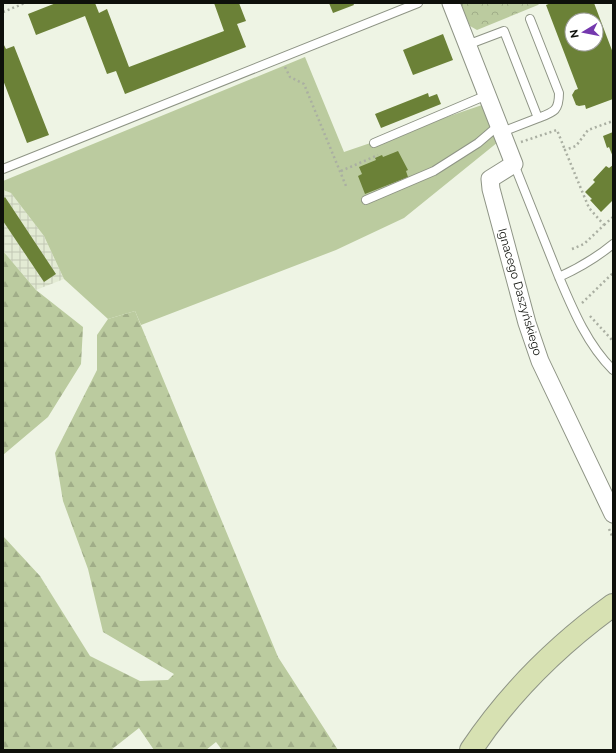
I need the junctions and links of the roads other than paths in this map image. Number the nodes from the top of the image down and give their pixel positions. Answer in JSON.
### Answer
{"nodes":[{"id":1,"x":418,"y":3,"type":"edge"},
{"id":2,"x":451,"y":3,"type":"edge"},
{"id":3,"x":530,"y":19,"type":"dead end"},
{"id":4,"x":467,"y":45,"type":"junction"},
{"id":5,"x":487,"y":94,"type":"junction"},
{"id":6,"x":538,"y":118,"type":"junction"},
{"id":7,"x":503,"y":135,"type":"junction"},
{"id":8,"x":374,"y":143,"type":"road end"},
{"id":9,"x":514,"y":164,"type":"junction"},
{"id":10,"x":3,"y":169,"type":"edge"},
{"id":11,"x":366,"y":200,"type":"dead end"},
{"id":12,"x":613,"y":244,"type":"edge"},
{"id":13,"x":559,"y":276,"type":"junction"},
{"id":14,"x":613,"y":370,"type":"edge"},
{"id":15,"x":613,"y":514,"type":"edge"},
{"id":16,"x":613,"y":605,"type":"edge"},
{"id":17,"x":471,"y":750,"type":"edge"}],
"edges":[{"from":1,"to":10,"type":"lane"},
{"from":2,"to":4,"type":"street"},
{"from":3,"to":6,"type":"lane"},
{"from":4,"to":5,"type":"street"},
{"from":4,"to":6,"type":"lane"},
{"from":5,"to":7,"type":"street"},
{"from":5,"to":8,"type":"lane"},
{"from":6,"to":7,"type":"lane"},
{"from":7,"to":9,"type":"street"},
{"from":7,"to":11,"type":"lane"},
{"from":9,"to":13,"type":"lane"},
{"from":9,"to":15,"type":"street","name":"Ignacego Daszyńskiego"},
{"from":12,"to":13,"type":"lane"},
{"from":13,"to":14,"type":"lane"},
{"from":16,"to":17,"type":"street"}]}
